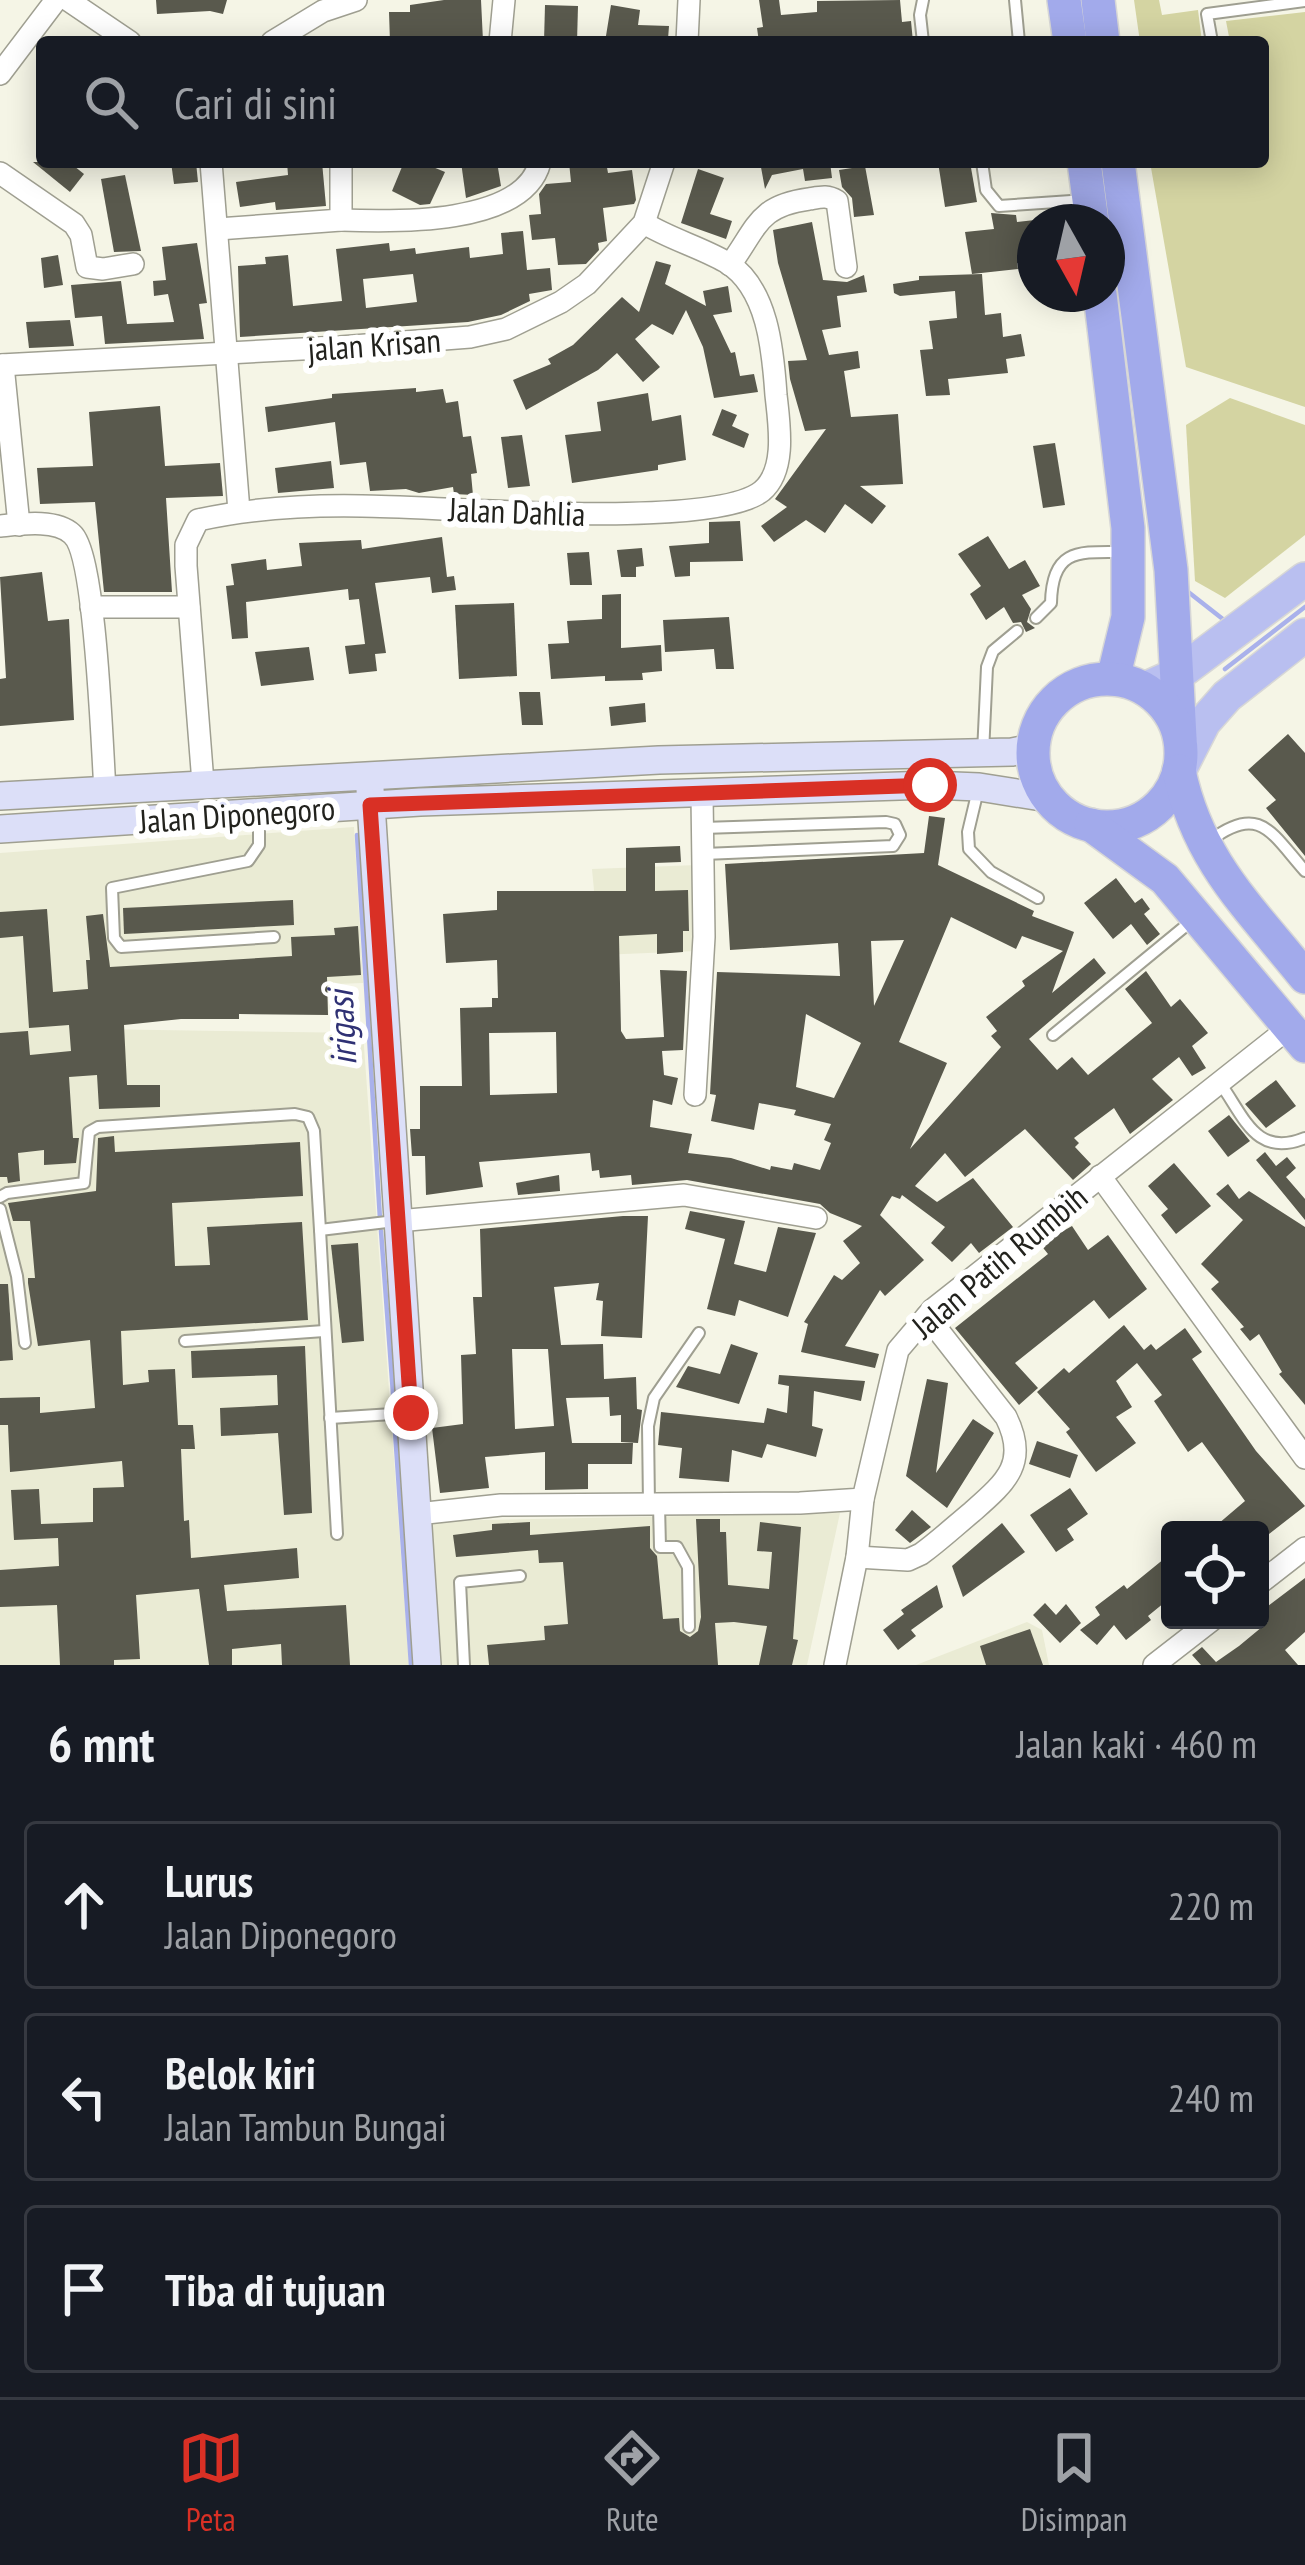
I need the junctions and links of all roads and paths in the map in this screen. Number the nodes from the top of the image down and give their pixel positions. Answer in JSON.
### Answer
{"nodes":[{"id":1,"x":56,"y":0,"type":"edge"},
{"id":2,"x":68,"y":0,"type":"edge"},
{"id":3,"x":356,"y":0,"type":"edge"},
{"id":4,"x":504,"y":0,"type":"edge"},
{"id":5,"x":674,"y":0,"type":"edge"},
{"id":6,"x":689,"y":0,"type":"edge"},
{"id":7,"x":923,"y":0,"type":"edge"},
{"id":8,"x":1015,"y":0,"type":"edge"},
{"id":9,"x":1064,"y":0,"type":"edge"},
{"id":10,"x":1098,"y":0,"type":"edge"},
{"id":11,"x":1204,"y":0,"type":"edge"},
{"id":12,"x":1305,"y":1,"type":"edge"},
{"id":13,"x":1207,"y":14,"type":"junction"},
{"id":14,"x":121,"y":36,"type":"edge"},
{"id":15,"x":282,"y":36,"type":"edge"},
{"id":16,"x":501,"y":36,"type":"edge"},
{"id":17,"x":687,"y":36,"type":"edge"},
{"id":18,"x":922,"y":36,"type":"edge"},
{"id":19,"x":1018,"y":36,"type":"edge"},
{"id":20,"x":1069,"y":36,"type":"edge"},
{"id":21,"x":1102,"y":36,"type":"edge"},
{"id":22,"x":1210,"y":36,"type":"edge"},
{"id":23,"x":0,"y":74,"type":"edge"},
{"id":24,"x":212,"y":168,"type":"edge"},
{"id":25,"x":341,"y":168,"type":"edge"},
{"id":26,"x":539,"y":168,"type":"edge"},
{"id":27,"x":662,"y":168,"type":"edge"},
{"id":28,"x":983,"y":168,"type":"edge"},
{"id":29,"x":1085,"y":168,"type":"edge"},
{"id":30,"x":1119,"y":168,"type":"edge"},
{"id":31,"x":0,"y":173,"type":"edge"},
{"id":32,"x":1089,"y":204,"type":"edge"},
{"id":33,"x":1017,"y":207,"type":"edge"},
{"id":34,"x":341,"y":220,"type":"junction"},
{"id":35,"x":644,"y":223,"type":"junction"},
{"id":36,"x":218,"y":229,"type":"junction"},
{"id":37,"x":133,"y":264,"type":"dead end"},
{"id":38,"x":730,"y":265,"type":"junction"},
{"id":39,"x":846,"y":267,"type":"dead end"},
{"id":40,"x":1102,"y":312,"type":"edge"},
{"id":41,"x":226,"y":355,"type":"junction"},
{"id":42,"x":2,"y":365,"type":"edge"},
{"id":43,"x":238,"y":511,"type":"junction"},
{"id":44,"x":1164,"y":520,"type":"junction"},
{"id":45,"x":9,"y":525,"type":"edge"},
{"id":46,"x":1128,"y":540,"type":"junction"},
{"id":47,"x":1305,"y":579,"type":"edge"},
{"id":48,"x":189,"y":607,"type":"junction"},
{"id":49,"x":91,"y":608,"type":"junction"},
{"id":50,"x":1036,"y":619,"type":"dead end"},
{"id":51,"x":1017,"y":631,"type":"dead end"},
{"id":52,"x":1305,"y":635,"type":"edge"},
{"id":53,"x":1178,"y":674,"type":"junction"},
{"id":54,"x":1129,"y":684,"type":"junction"},
{"id":55,"x":1033,"y":748,"type":"junction"},
{"id":56,"x":983,"y":753,"type":"junction"},
{"id":57,"x":1180,"y":754,"type":"junction"},
{"id":58,"x":369,"y":775,"type":"junction"},
{"id":59,"x":203,"y":783,"type":"junction"},
{"id":60,"x":979,"y":787,"type":"junction"},
{"id":61,"x":105,"y":790,"type":"junction"},
{"id":62,"x":0,"y":796,"type":"edge"},
{"id":63,"x":702,"y":796,"type":"junction"},
{"id":64,"x":1048,"y":798,"type":"junction"},
{"id":65,"x":370,"y":805,"type":"junction"},
{"id":66,"x":258,"y":814,"type":"junction"},
{"id":67,"x":1089,"y":824,"type":"junction"},
{"id":68,"x":703,"y":828,"type":"junction"},
{"id":69,"x":0,"y":829,"type":"edge"},
{"id":70,"x":1204,"y":846,"type":"junction"},
{"id":71,"x":704,"y":854,"type":"junction"},
{"id":72,"x":1305,"y":871,"type":"edge"},
{"id":73,"x":1038,"y":898,"type":"dead end"},
{"id":74,"x":1197,"y":917,"type":"junction"},
{"id":75,"x":274,"y":937,"type":"dead end"},
{"id":76,"x":1305,"y":977,"type":"edge"},
{"id":77,"x":1053,"y":1035,"type":"dead end"},
{"id":78,"x":1298,"y":1037,"type":"edge"},
{"id":79,"x":1220,"y":1083,"type":"junction"},
{"id":80,"x":695,"y":1095,"type":"dead end"},
{"id":81,"x":1305,"y":1138,"type":"edge"},
{"id":82,"x":1100,"y":1176,"type":"junction"},
{"id":83,"x":0,"y":1197,"type":"edge"},
{"id":84,"x":0,"y":1209,"type":"edge"},
{"id":85,"x":816,"y":1218,"type":"dead end"},
{"id":86,"x":398,"y":1221,"type":"junction"},
{"id":87,"x":320,"y":1230,"type":"junction"},
{"id":88,"x":927,"y":1316,"type":"junction"},
{"id":89,"x":323,"y":1331,"type":"junction"},
{"id":90,"x":699,"y":1333,"type":"dead end"},
{"id":91,"x":185,"y":1341,"type":"dead end"},
{"id":92,"x":25,"y":1342,"type":"dead end"},
{"id":93,"x":411,"y":1413,"type":"junction"},
{"id":94,"x":330,"y":1418,"type":"junction"},
{"id":95,"x":1305,"y":1458,"type":"edge"},
{"id":96,"x":863,"y":1499,"type":"junction"},
{"id":97,"x":654,"y":1505,"type":"junction"},
{"id":98,"x":417,"y":1514,"type":"junction"},
{"id":99,"x":337,"y":1534,"type":"dead end"},
{"id":100,"x":1305,"y":1547,"type":"edge"},
{"id":101,"x":857,"y":1557,"type":"junction"},
{"id":102,"x":1269,"y":1575,"type":"edge"},
{"id":103,"x":520,"y":1576,"type":"dead end"},
{"id":104,"x":689,"y":1627,"type":"dead end"},
{"id":105,"x":1200,"y":1629,"type":"edge"},
{"id":106,"x":462,"y":1644,"type":"junction"},
{"id":107,"x":426,"y":1656,"type":"edge"},
{"id":108,"x":464,"y":1665,"type":"edge"},
{"id":109,"x":835,"y":1665,"type":"edge"},
{"id":110,"x":1154,"y":1665,"type":"edge"}],
"edges":[{"from":1,"to":23,"type":"street"},
{"from":2,"to":14,"type":"street"},
{"from":3,"to":15,"type":"street"},
{"from":4,"to":16,"type":"street"},
{"from":5,"to":6,"type":"street"},
{"from":6,"to":17,"type":"street"},
{"from":7,"to":18,"type":"lane"},
{"from":8,"to":19,"type":"lane"},
{"from":9,"to":20,"type":"highway"},
{"from":10,"to":21,"type":"highway"},
{"from":11,"to":13,"type":"lane"},
{"from":12,"to":13,"type":"lane"},
{"from":13,"to":22,"type":"lane"},
{"from":24,"to":36,"type":"street"},
{"from":25,"to":34,"type":"street"},
{"from":26,"to":34,"type":"street"},
{"from":27,"to":35,"type":"street","name":"jalan Krisan"},
{"from":28,"to":33,"type":"lane"},
{"from":29,"to":32,"type":"highway"},
{"from":30,"to":44,"type":"highway"},
{"from":31,"to":37,"type":"street"},
{"from":34,"to":36,"type":"street"},
{"from":35,"to":38,"type":"street"},
{"from":35,"to":41,"type":"street","name":"jalan Krisan"},
{"from":36,"to":41,"type":"street"},
{"from":38,"to":39,"type":"street"},
{"from":38,"to":43,"type":"street","name":"Jalan Dahlia"},
{"from":40,"to":46,"type":"highway"},
{"from":41,"to":42,"type":"street","name":"jalan Krisan"},
{"from":41,"to":43,"type":"street"},
{"from":42,"to":45,"type":"street"},
{"from":43,"to":48,"type":"street","name":"Jalan Dahlia"},
{"from":44,"to":46,"type":"highway"},
{"from":44,"to":53,"type":"highway"},
{"from":45,"to":49,"type":"street"},
{"from":46,"to":50,"type":"lane"},
{"from":46,"to":54,"type":"highway"},
{"from":47,"to":53,"type":"main road"},
{"from":48,"to":49,"type":"street"},
{"from":48,"to":59,"type":"street","name":"Jalan Dahlia"},
{"from":49,"to":61,"type":"street"},
{"from":51,"to":56,"type":"lane"},
{"from":52,"to":57,"type":"main road"},
{"from":53,"to":54,"type":"main road"},
{"from":53,"to":57,"type":"highway"},
{"from":54,"to":55,"type":"highway"},
{"from":54,"to":57,"type":"highway"},
{"from":55,"to":56,"type":"main road","name":"Jalan Diponegoro"},
{"from":55,"to":64,"type":"highway"},
{"from":56,"to":58,"type":"main road","name":"Jalan Diponegoro"},
{"from":57,"to":67,"type":"highway"},
{"from":57,"to":70,"type":"highway"},
{"from":58,"to":59,"type":"main road","name":"Jalan Diponegoro"},
{"from":58,"to":65,"type":"main road"},
{"from":59,"to":61,"type":"main road","name":"Jalan Diponegoro"},
{"from":60,"to":63,"type":"main road","name":"Jalan Diponegoro"},
{"from":60,"to":64,"type":"main road","name":"Jalan Diponegoro"},
{"from":60,"to":73,"type":"lane"},
{"from":61,"to":62,"type":"main road","name":"Jalan Diponegoro"},
{"from":63,"to":65,"type":"main road","name":"Jalan Diponegoro"},
{"from":63,"to":68,"type":"street"},
{"from":64,"to":67,"type":"highway"},
{"from":65,"to":66,"type":"main road","name":"Jalan Diponegoro"},
{"from":65,"to":86,"type":"main road"},
{"from":66,"to":69,"type":"main road","name":"Jalan Diponegoro"},
{"from":66,"to":75,"type":"lane"},
{"from":67,"to":74,"type":"highway"},
{"from":68,"to":71,"type":"street"},
{"from":68,"to":71,"type":"lane"},
{"from":70,"to":72,"type":"lane"},
{"from":70,"to":76,"type":"highway"},
{"from":71,"to":80,"type":"street"},
{"from":74,"to":77,"type":"lane"},
{"from":74,"to":78,"type":"highway"},
{"from":78,"to":79,"type":"street","name":"Jalan Patih Rumbih"},
{"from":79,"to":81,"type":"lane"},
{"from":79,"to":82,"type":"street","name":"Jalan Patih Rumbih"},
{"from":82,"to":88,"type":"street","name":"Jalan Patih Rumbih"},
{"from":82,"to":95,"type":"street"},
{"from":83,"to":87,"type":"lane"},
{"from":84,"to":92,"type":"lane"},
{"from":85,"to":86,"type":"street"},
{"from":86,"to":87,"type":"lane"},
{"from":86,"to":93,"type":"main road"},
{"from":87,"to":89,"type":"lane"},
{"from":88,"to":96,"type":"street","name":"Jalan Patih Rumbih"},
{"from":88,"to":101,"type":"street"},
{"from":89,"to":91,"type":"lane"},
{"from":89,"to":94,"type":"lane"},
{"from":90,"to":97,"type":"lane"},
{"from":93,"to":94,"type":"lane"},
{"from":93,"to":98,"type":"main road"},
{"from":94,"to":99,"type":"lane"},
{"from":96,"to":97,"type":"street"},
{"from":96,"to":101,"type":"street","name":"Jalan Patih Rumbih"},
{"from":97,"to":98,"type":"street"},
{"from":97,"to":104,"type":"lane"},
{"from":98,"to":107,"type":"main road"},
{"from":100,"to":102,"type":"street"},
{"from":101,"to":109,"type":"street","name":"Jalan Patih Rumbih"},
{"from":103,"to":106,"type":"lane"},
{"from":105,"to":110,"type":"street"},
{"from":106,"to":107,"type":"lane"},
{"from":106,"to":108,"type":"lane"}]}
